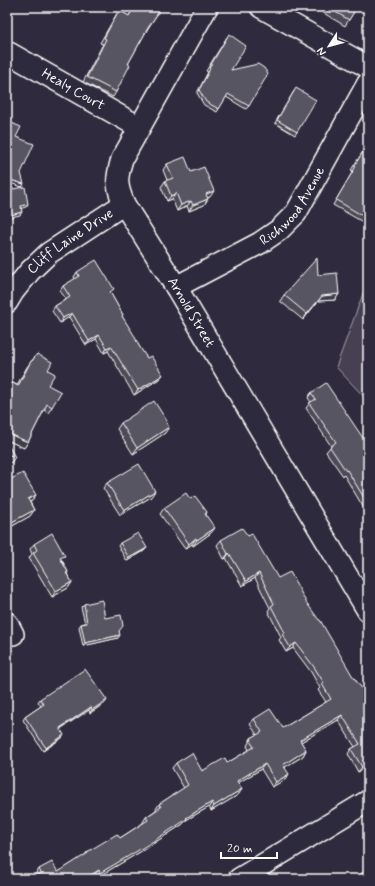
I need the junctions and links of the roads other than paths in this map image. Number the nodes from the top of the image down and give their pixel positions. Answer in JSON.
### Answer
{"nodes":[{"id":1,"x":207,"y":7,"type":"edge"},
{"id":2,"x":261,"y":7,"type":"edge"},
{"id":3,"x":7,"y":52,"type":"edge"},
{"id":4,"x":368,"y":68,"type":"edge"},
{"id":5,"x":368,"y":83,"type":"edge"},
{"id":6,"x":139,"y":127,"type":"junction"},
{"id":7,"x":124,"y":204,"type":"junction"},
{"id":8,"x":176,"y":287,"type":"junction"},
{"id":9,"x":7,"y":302,"type":"edge"},
{"id":10,"x":368,"y":611,"type":"edge"},
{"id":11,"x":368,"y":802,"type":"edge"},
{"id":12,"x":240,"y":879,"type":"edge"}],
"edges":[{"from":1,"to":6,"type":"street","name":"Arnold Street"},
{"from":2,"to":4,"type":"street"},
{"from":3,"to":6,"type":"street","name":"Healy Court"},
{"from":5,"to":8,"type":"street","name":"Richwood Avenue"},
{"from":6,"to":7,"type":"street","name":"Arnold Street"},
{"from":7,"to":8,"type":"street","name":"Arnold Street"},
{"from":7,"to":9,"type":"street","name":"Cliff Laine Drive"},
{"from":8,"to":10,"type":"street","name":"Arnold Street"},
{"from":11,"to":12,"type":"street"}]}
